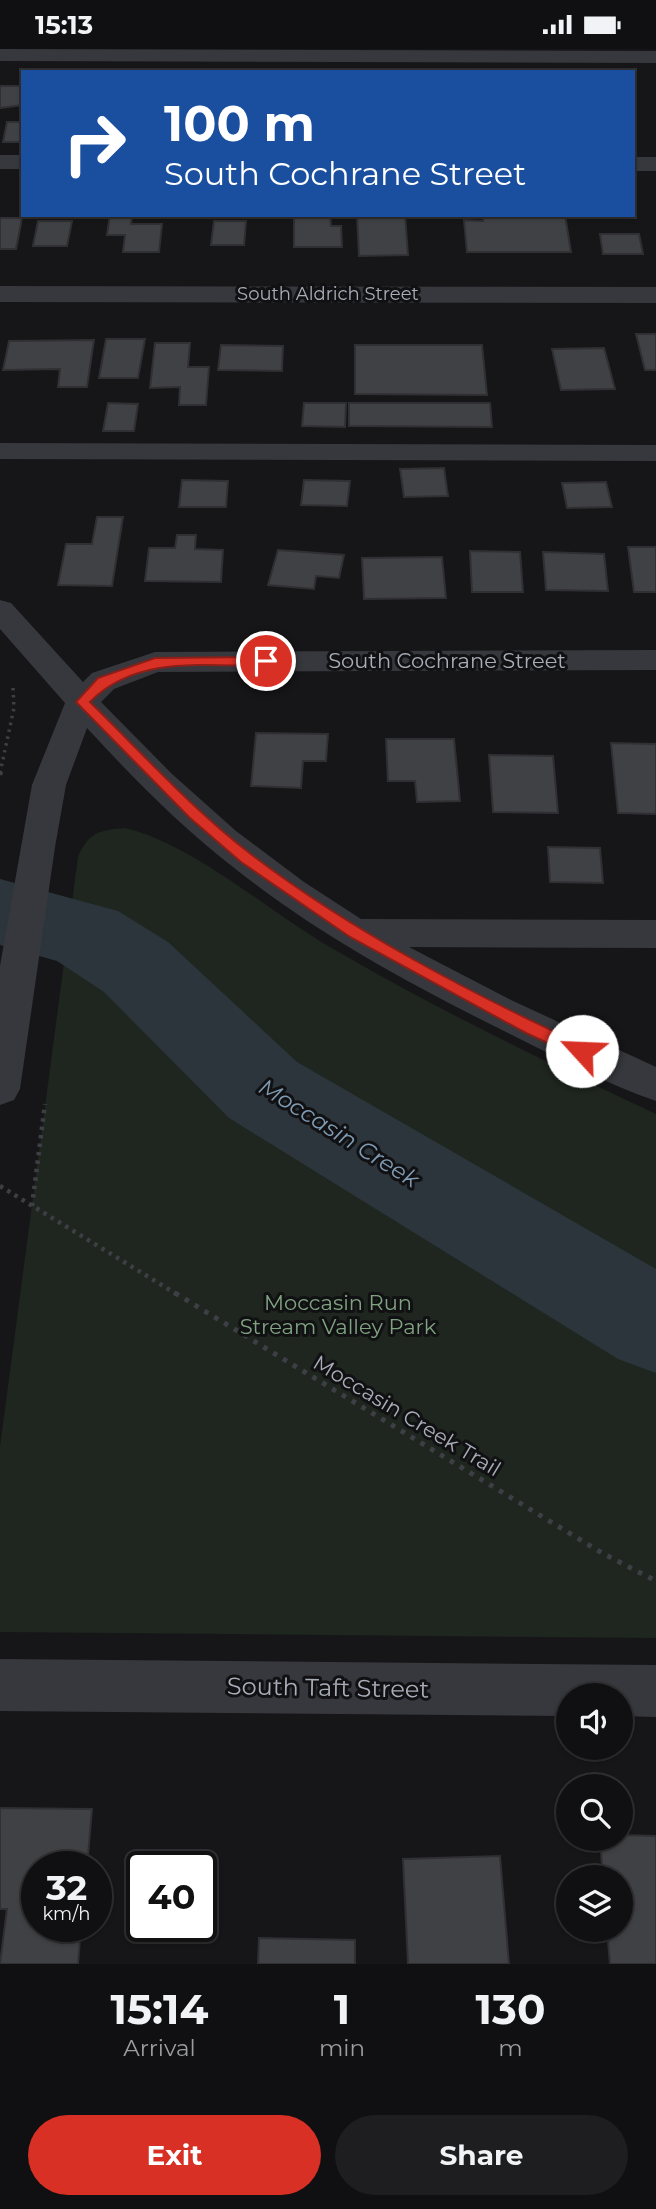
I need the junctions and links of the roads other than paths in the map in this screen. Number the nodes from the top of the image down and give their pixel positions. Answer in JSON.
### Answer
{"nodes":[{"id":1,"x":0,"y":55,"type":"edge"},
{"id":2,"x":656,"y":57,"type":"edge"},
{"id":3,"x":0,"y":162,"type":"edge"},
{"id":4,"x":21,"y":162,"type":"edge"},
{"id":5,"x":635,"y":164,"type":"edge"},
{"id":6,"x":656,"y":164,"type":"edge"},
{"id":7,"x":0,"y":294,"type":"edge"},
{"id":8,"x":656,"y":295,"type":"edge"},
{"id":9,"x":0,"y":451,"type":"edge"},
{"id":10,"x":656,"y":453,"type":"edge"},
{"id":11,"x":0,"y":610,"type":"edge"},
{"id":12,"x":656,"y":660,"type":"edge"},
{"id":13,"x":82,"y":702,"type":"junction"},
{"id":14,"x":355,"y":933,"type":"junction"},
{"id":15,"x":656,"y":934,"type":"edge"},
{"id":16,"x":656,"y":1085,"type":"edge"},
{"id":17,"x":0,"y":1089,"type":"edge"},
{"id":18,"x":0,"y":1685,"type":"edge"},
{"id":19,"x":656,"y":1691,"type":"edge"}],
"edges":[{"from":1,"to":2,"type":"street"},
{"from":3,"to":4,"type":"street"},
{"from":5,"to":6,"type":"street"},
{"from":7,"to":8,"type":"street","name":"South Aldrich Street"},
{"from":9,"to":10,"type":"street"},
{"from":11,"to":13,"type":"street"},
{"from":12,"to":13,"type":"street","name":"South Cochrane Street"},
{"from":13,"to":14,"type":"street"},
{"from":13,"to":17,"type":"street"},
{"from":14,"to":15,"type":"street"},
{"from":14,"to":16,"type":"street"},
{"from":18,"to":19,"type":"street","name":"South Taft Street"}]}
